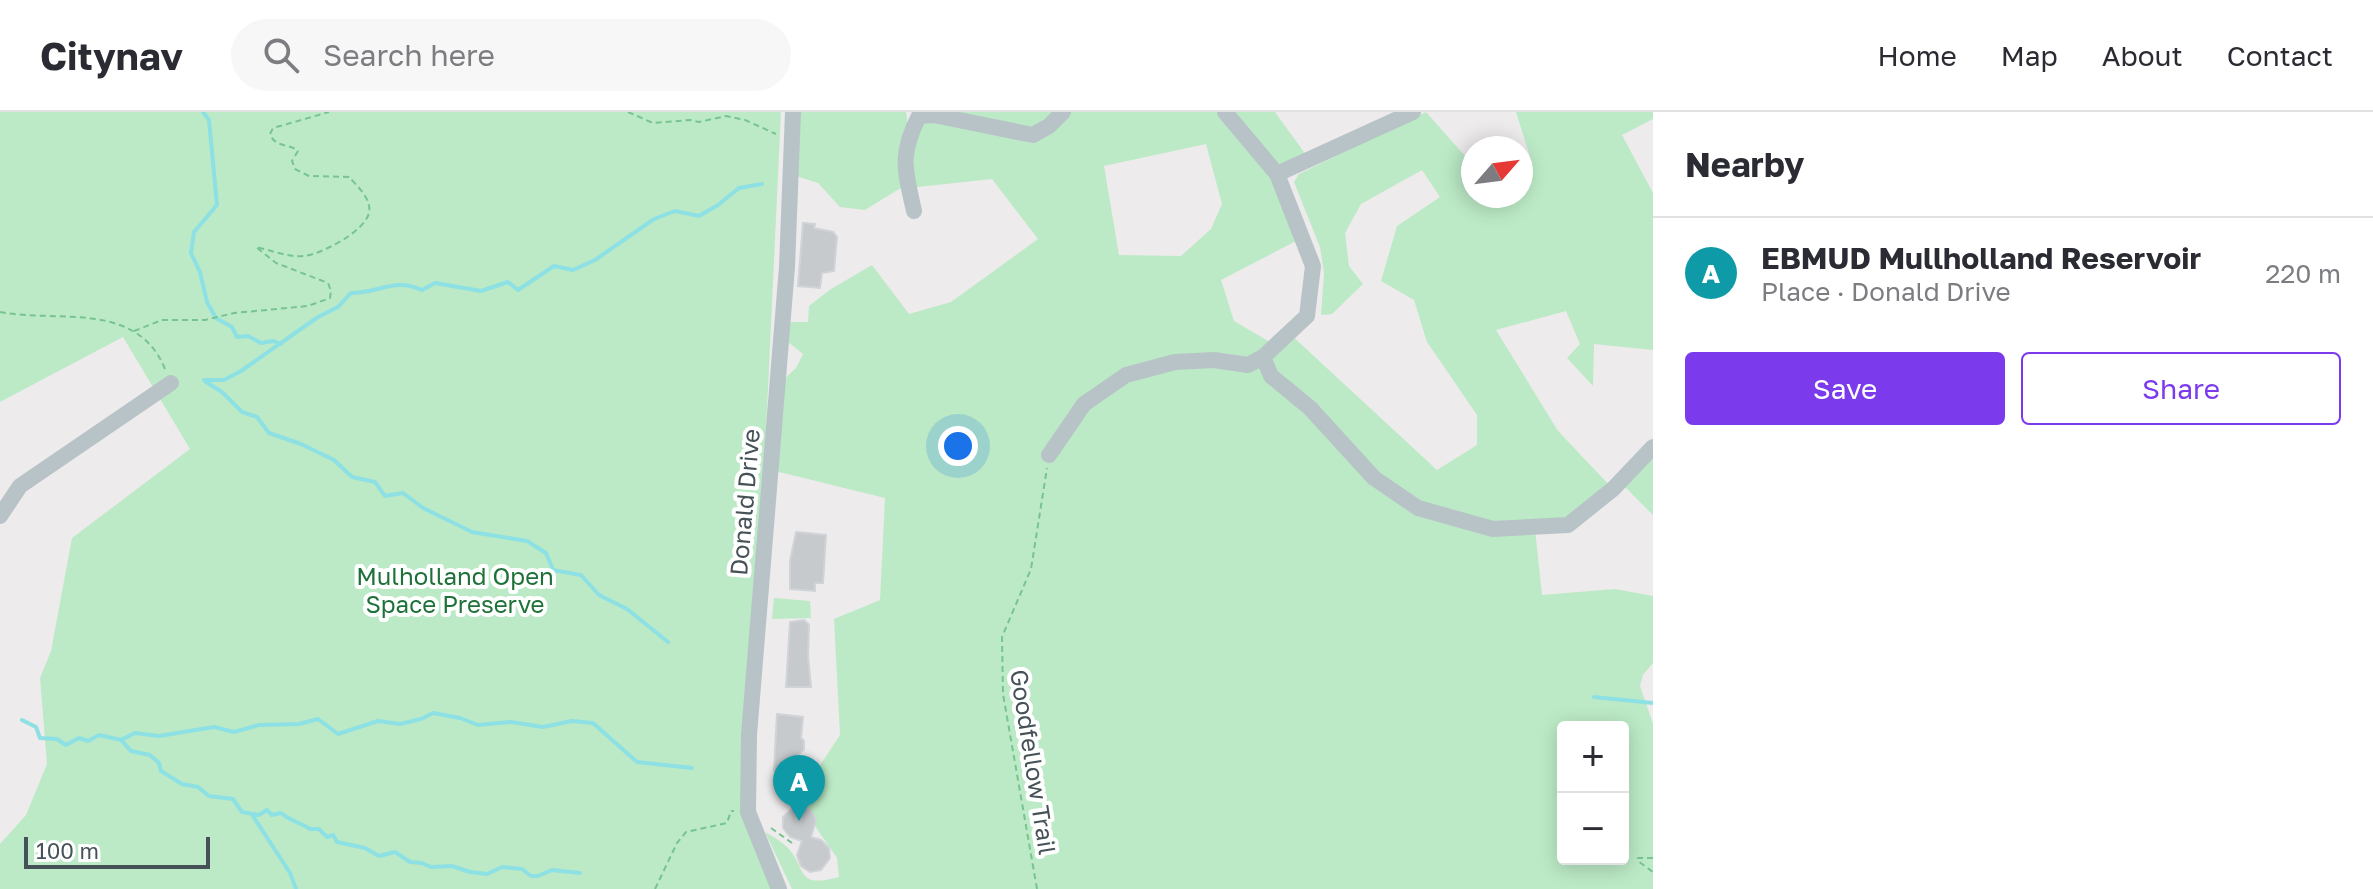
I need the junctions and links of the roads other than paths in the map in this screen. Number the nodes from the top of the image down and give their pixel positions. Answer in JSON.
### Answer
{"nodes":[{"id":1,"x":793,"y":112,"type":"edge"},
{"id":2,"x":1063,"y":112,"type":"edge"},
{"id":3,"x":1225,"y":112,"type":"edge"},
{"id":4,"x":1413,"y":112,"type":"edge"},
{"id":5,"x":1277,"y":174,"type":"junction"},
{"id":6,"x":914,"y":211,"type":"dead end"},
{"id":7,"x":1263,"y":357,"type":"junction"},
{"id":8,"x":171,"y":383,"type":"road end"},
{"id":9,"x":1653,"y":447,"type":"edge"},
{"id":10,"x":1049,"y":455,"type":"road end"},
{"id":11,"x":0,"y":516,"type":"edge"},
{"id":12,"x":779,"y":889,"type":"edge"}],
"edges":[{"from":1,"to":12,"type":"street","name":"Donald Drive"},
{"from":2,"to":6,"type":"street"},
{"from":3,"to":5,"type":"street"},
{"from":4,"to":5,"type":"street"},
{"from":5,"to":7,"type":"street"},
{"from":7,"to":9,"type":"street"},
{"from":7,"to":10,"type":"street"},
{"from":8,"to":11,"type":"street"}]}
